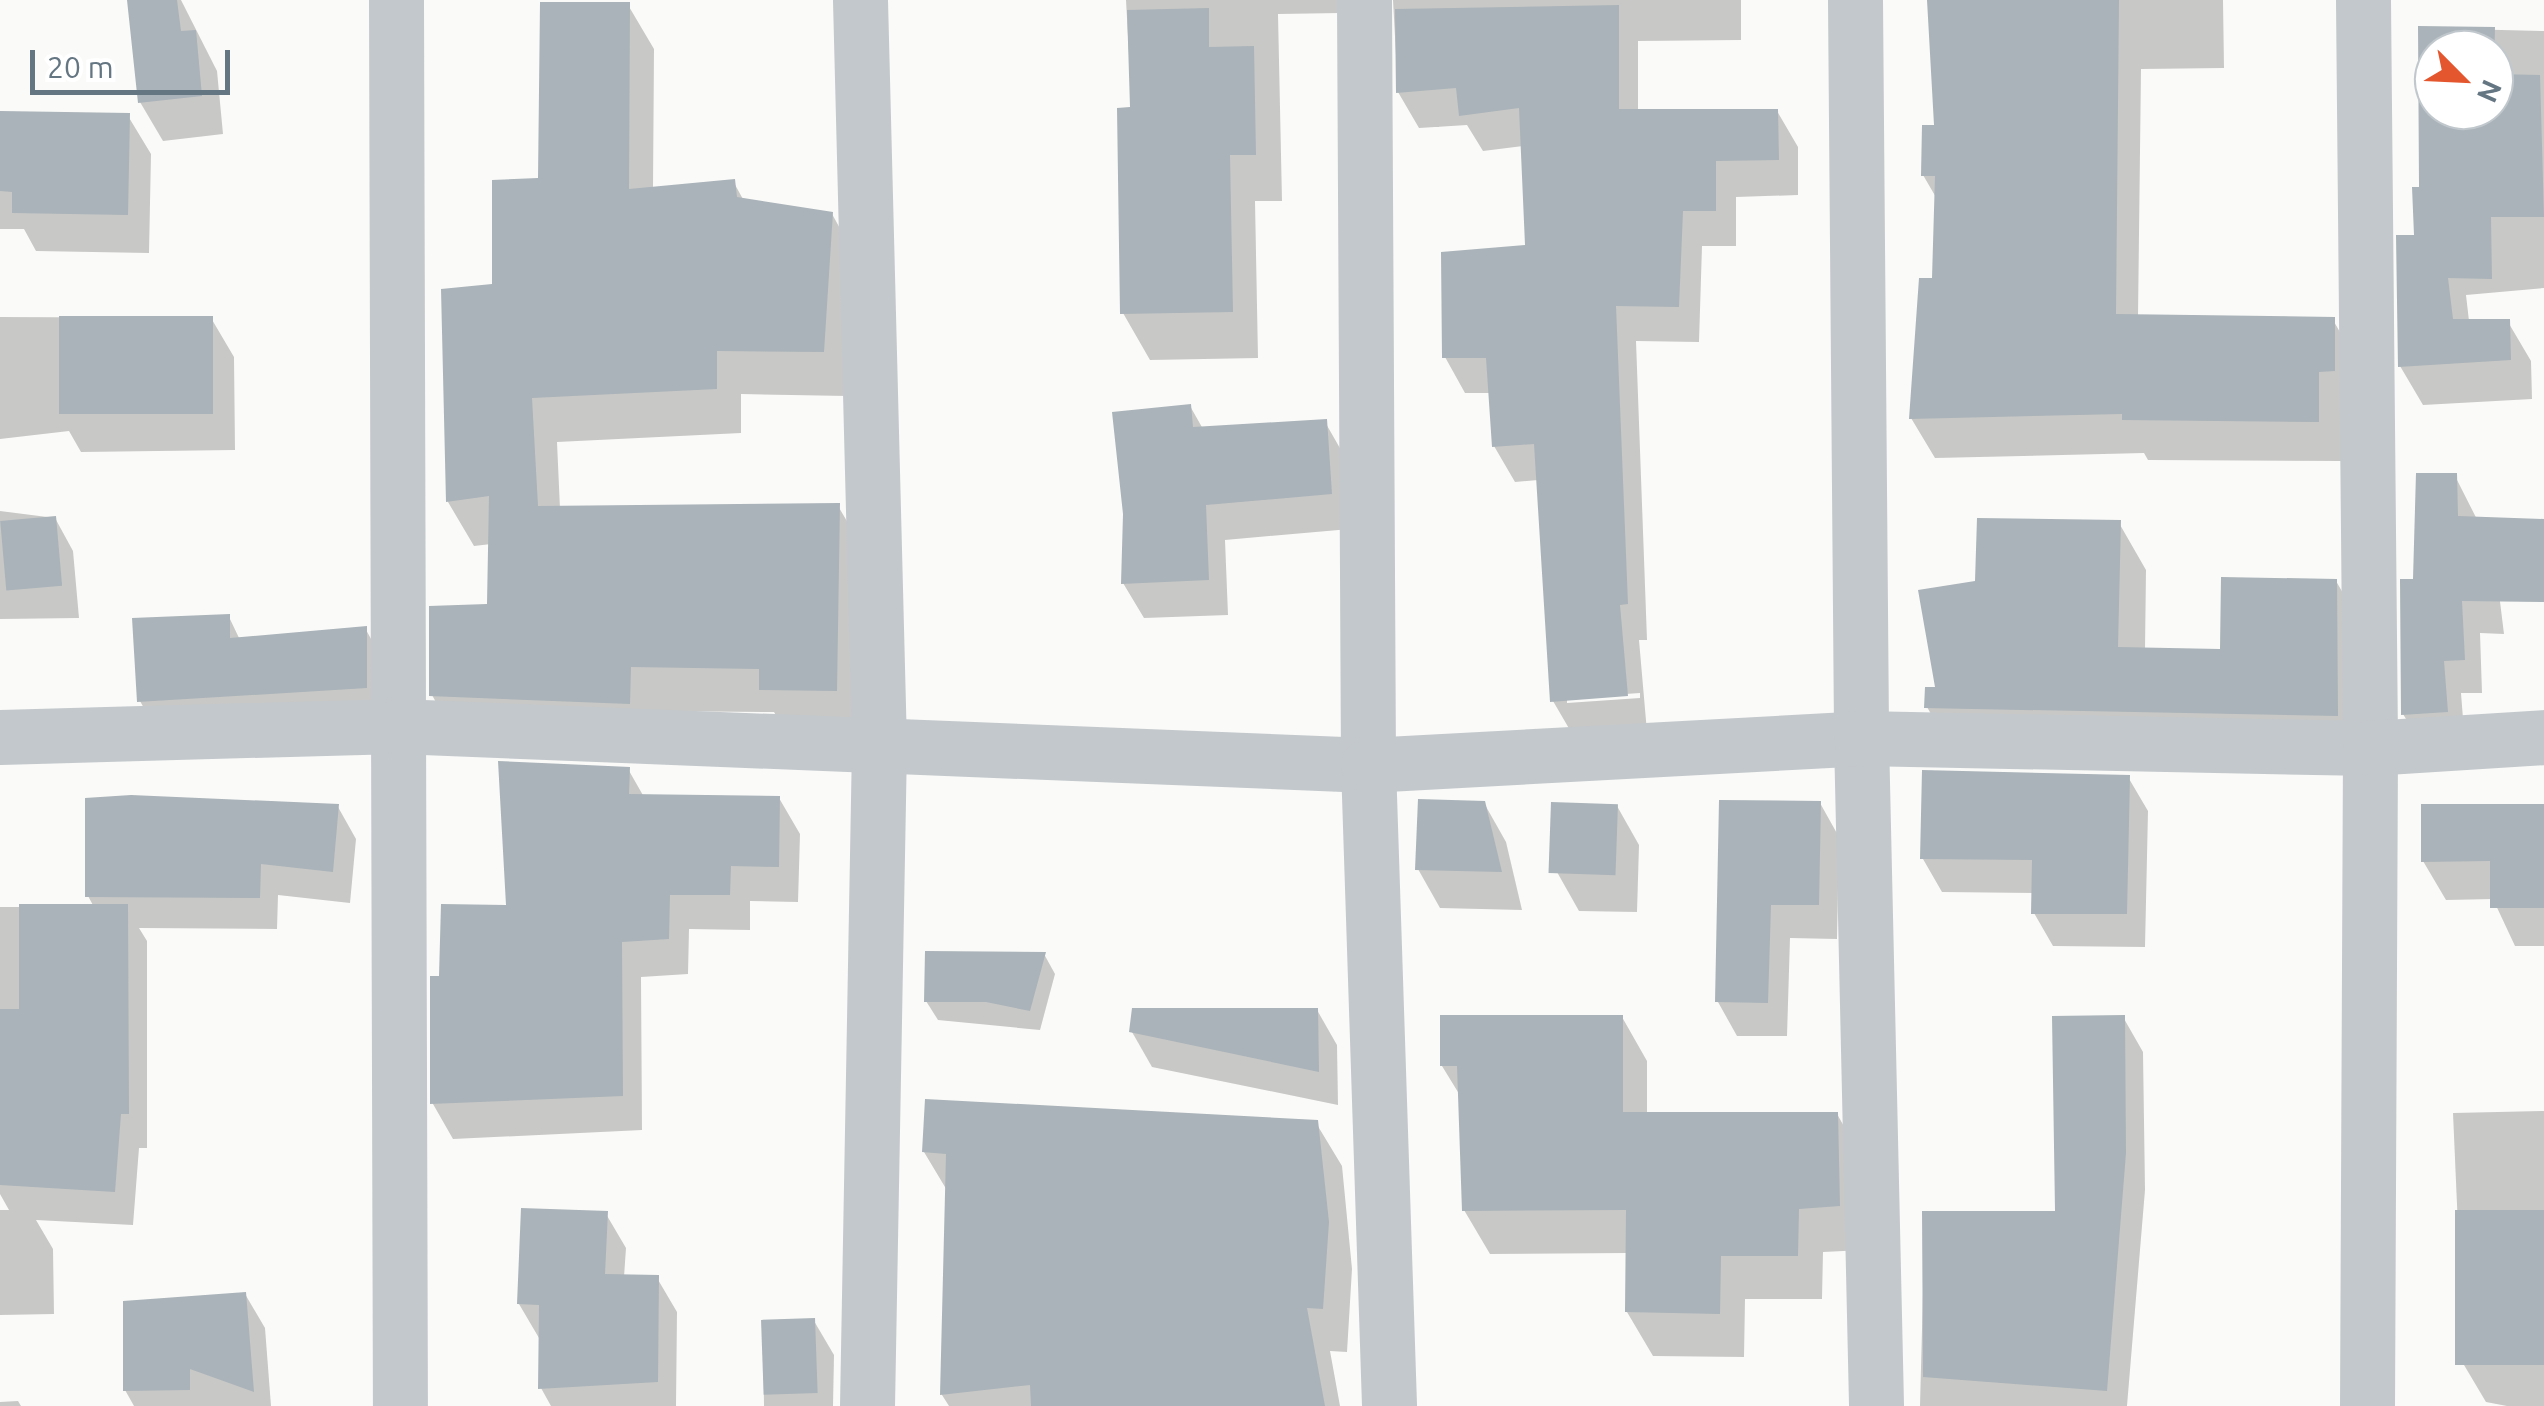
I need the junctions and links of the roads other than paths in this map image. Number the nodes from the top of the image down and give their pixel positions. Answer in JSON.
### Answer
{"nodes":[{"id":1,"x":396,"y":0,"type":"edge"},
{"id":2,"x":860,"y":0,"type":"edge"},
{"id":3,"x":1364,"y":0,"type":"edge"},
{"id":4,"x":1855,"y":0,"type":"edge"},
{"id":5,"x":2363,"y":0,"type":"edge"},
{"id":6,"x":398,"y":726,"type":"junction"},
{"id":7,"x":0,"y":736,"type":"edge"},
{"id":8,"x":2544,"y":737,"type":"edge"},
{"id":9,"x":1861,"y":738,"type":"junction"},
{"id":10,"x":879,"y":745,"type":"junction"},
{"id":11,"x":2370,"y":748,"type":"junction"},
{"id":12,"x":1368,"y":765,"type":"junction"},
{"id":13,"x":400,"y":1406,"type":"edge"},
{"id":14,"x":867,"y":1406,"type":"edge"},
{"id":15,"x":1389,"y":1406,"type":"edge"},
{"id":16,"x":1876,"y":1406,"type":"edge"},
{"id":17,"x":2367,"y":1406,"type":"edge"}],
"edges":[{"from":1,"to":6,"type":"street"},
{"from":2,"to":10,"type":"street"},
{"from":3,"to":12,"type":"street"},
{"from":4,"to":9,"type":"street"},
{"from":5,"to":11,"type":"street"},
{"from":6,"to":7,"type":"street"},
{"from":6,"to":10,"type":"street"},
{"from":6,"to":13,"type":"street"},
{"from":8,"to":11,"type":"street"},
{"from":9,"to":11,"type":"street"},
{"from":9,"to":12,"type":"street"},
{"from":9,"to":16,"type":"street"},
{"from":10,"to":12,"type":"street"},
{"from":10,"to":14,"type":"street"},
{"from":11,"to":17,"type":"street"},
{"from":12,"to":15,"type":"street"}]}
